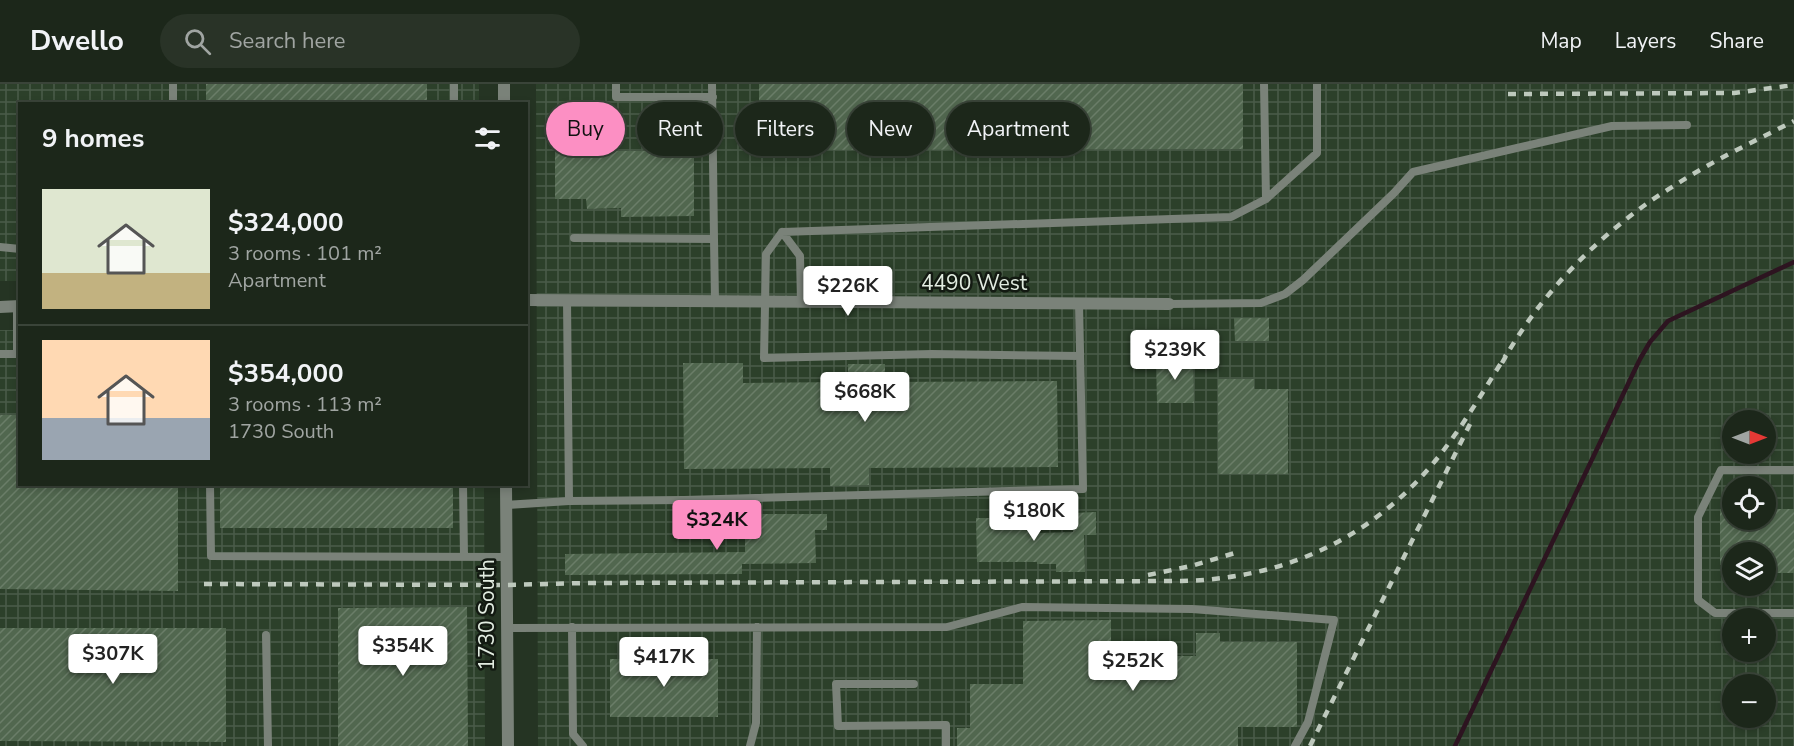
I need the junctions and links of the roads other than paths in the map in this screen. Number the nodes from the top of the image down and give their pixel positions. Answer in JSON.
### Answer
{"nodes":[{"id":1,"x":173,"y":84,"type":"edge"},
{"id":2,"x":454,"y":84,"type":"edge"},
{"id":3,"x":504,"y":84,"type":"edge"},
{"id":4,"x":616,"y":84,"type":"edge"},
{"id":5,"x":712,"y":84,"type":"edge"},
{"id":6,"x":1264,"y":84,"type":"edge"},
{"id":7,"x":1317,"y":84,"type":"edge"},
{"id":8,"x":713,"y":97,"type":"junction"},
{"id":9,"x":173,"y":102,"type":"edge"},
{"id":10,"x":454,"y":102,"type":"edge"},
{"id":11,"x":504,"y":102,"type":"edge"},
{"id":12,"x":1687,"y":125,"type":"dead end"},
{"id":13,"x":1266,"y":199,"type":"junction"},
{"id":14,"x":782,"y":232,"type":"junction"},
{"id":15,"x":574,"y":238,"type":"dead end"},
{"id":16,"x":714,"y":239,"type":"junction"},
{"id":17,"x":0,"y":247,"type":"edge"},
{"id":18,"x":18,"y":249,"type":"edge"},
{"id":19,"x":528,"y":300,"type":"edge"},
{"id":20,"x":567,"y":300,"type":"junction"},
{"id":21,"x":715,"y":301,"type":"junction"},
{"id":22,"x":766,"y":301,"type":"junction"},
{"id":23,"x":801,"y":302,"type":"junction"},
{"id":24,"x":1079,"y":303,"type":"junction"},
{"id":25,"x":1169,"y":304,"type":"joint"},
{"id":26,"x":18,"y":306,"type":"edge"},
{"id":27,"x":0,"y":307,"type":"edge"},
{"id":28,"x":0,"y":354,"type":"edge"},
{"id":29,"x":18,"y":354,"type":"edge"},
{"id":30,"x":1080,"y":356,"type":"junction"},
{"id":31,"x":1794,"y":470,"type":"edge"},
{"id":32,"x":210,"y":486,"type":"edge"},
{"id":33,"x":464,"y":486,"type":"edge"},
{"id":34,"x":506,"y":486,"type":"edge"},
{"id":35,"x":569,"y":501,"type":"junction"},
{"id":36,"x":506,"y":505,"type":"junction"},
{"id":37,"x":507,"y":556,"type":"junction"},
{"id":38,"x":464,"y":557,"type":"junction"},
{"id":39,"x":1794,"y":613,"type":"edge"},
{"id":40,"x":572,"y":627,"type":"junction"},
{"id":41,"x":757,"y":627,"type":"junction"},
{"id":42,"x":507,"y":628,"type":"junction"},
{"id":43,"x":266,"y":634,"type":"dead end"},
{"id":44,"x":914,"y":684,"type":"dead end"},
{"id":45,"x":268,"y":746,"type":"edge"},
{"id":46,"x":508,"y":746,"type":"edge"},
{"id":47,"x":583,"y":746,"type":"edge"},
{"id":48,"x":750,"y":746,"type":"edge"},
{"id":49,"x":946,"y":746,"type":"edge"},
{"id":50,"x":1295,"y":746,"type":"edge"}],
"edges":[{"from":1,"to":9,"type":"lane"},
{"from":2,"to":10,"type":"lane"},
{"from":3,"to":11,"type":"street"},
{"from":4,"to":8,"type":"lane"},
{"from":5,"to":8,"type":"lane"},
{"from":6,"to":13,"type":"lane"},
{"from":7,"to":13,"type":"lane"},
{"from":8,"to":16,"type":"lane"},
{"from":12,"to":25,"type":"lane"},
{"from":13,"to":14,"type":"lane"},
{"from":14,"to":22,"type":"lane"},
{"from":14,"to":23,"type":"lane"},
{"from":15,"to":16,"type":"lane"},
{"from":16,"to":21,"type":"lane"},
{"from":17,"to":18,"type":"lane"},
{"from":19,"to":20,"type":"street","name":"4490 West"},
{"from":20,"to":21,"type":"street","name":"4490 West"},
{"from":20,"to":35,"type":"lane"},
{"from":21,"to":22,"type":"street","name":"4490 West"},
{"from":22,"to":23,"type":"street","name":"4490 West"},
{"from":22,"to":30,"type":"lane"},
{"from":23,"to":24,"type":"street","name":"4490 West"},
{"from":24,"to":25,"type":"street","name":"4490 West"},
{"from":24,"to":30,"type":"lane"},
{"from":26,"to":27,"type":"street"},
{"from":28,"to":29,"type":"lane"},
{"from":30,"to":35,"type":"lane"},
{"from":31,"to":39,"type":"lane"},
{"from":32,"to":38,"type":"lane"},
{"from":33,"to":38,"type":"lane"},
{"from":34,"to":36,"type":"street","name":"1730 South"},
{"from":35,"to":36,"type":"lane"},
{"from":36,"to":37,"type":"street","name":"1730 South"},
{"from":37,"to":38,"type":"lane"},
{"from":37,"to":42,"type":"street","name":"1730 South"},
{"from":40,"to":41,"type":"lane"},
{"from":40,"to":42,"type":"lane"},
{"from":40,"to":47,"type":"lane"},
{"from":41,"to":48,"type":"lane"},
{"from":41,"to":50,"type":"lane"},
{"from":42,"to":46,"type":"street","name":"1730 South"},
{"from":43,"to":45,"type":"lane"},
{"from":44,"to":49,"type":"lane"}]}
